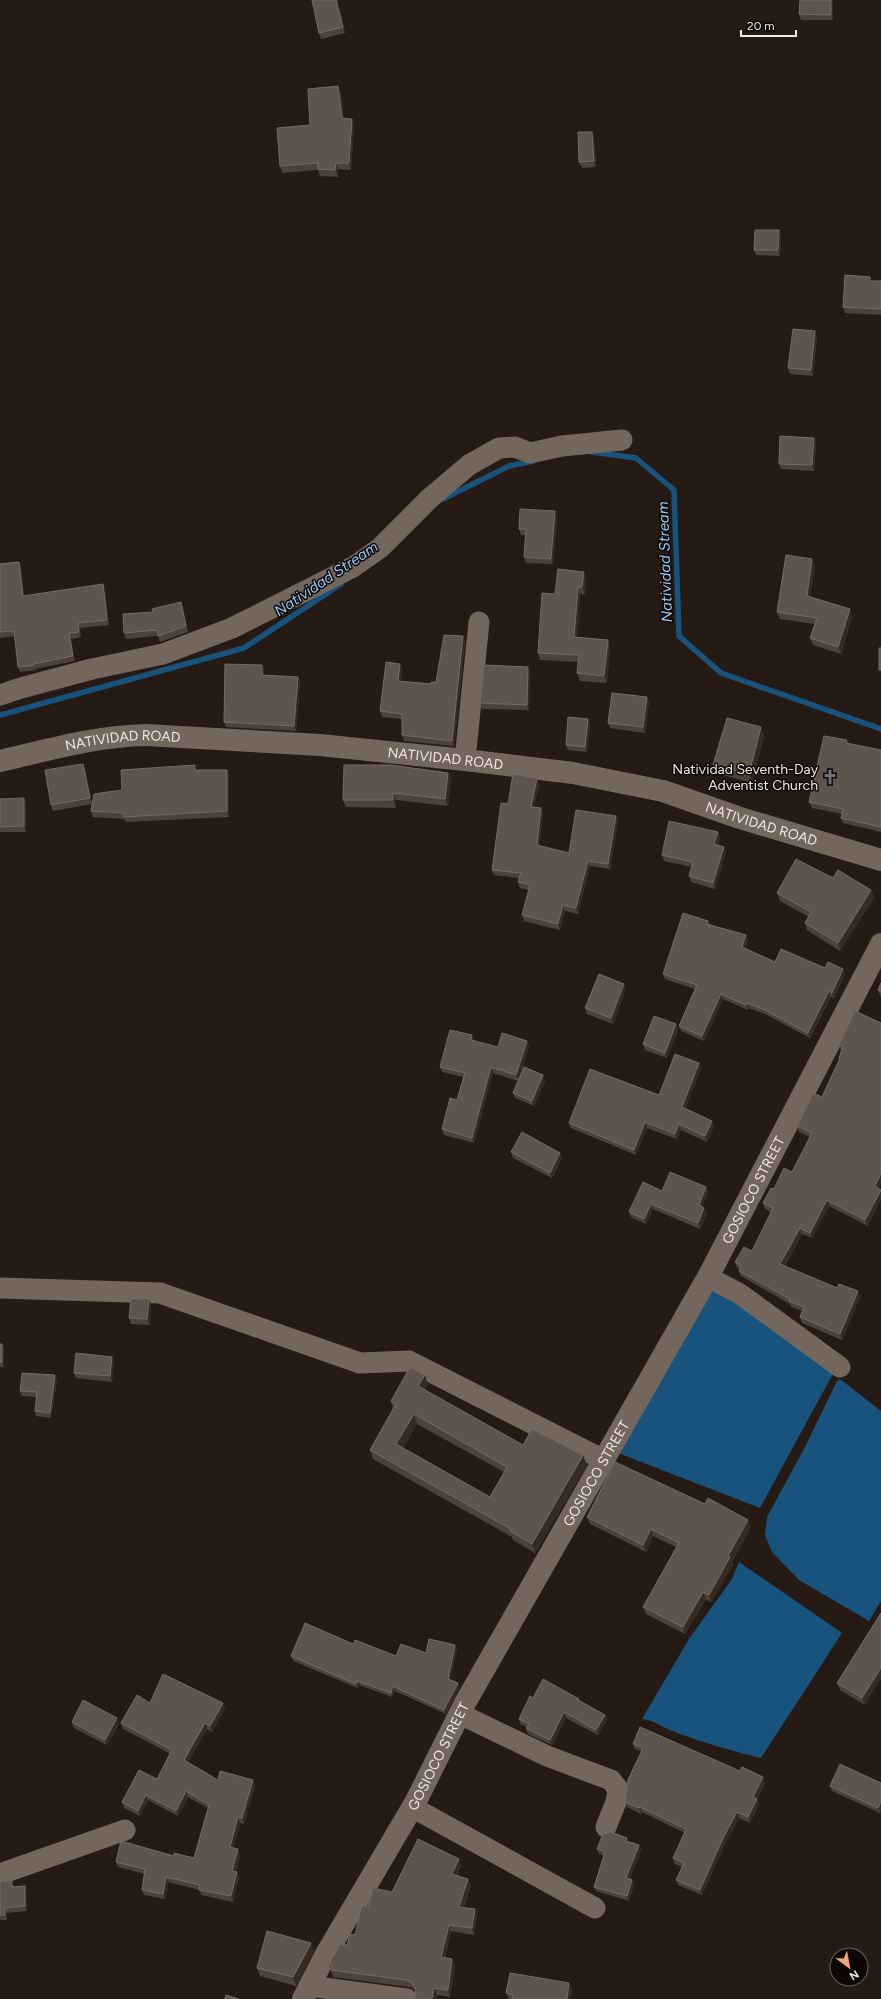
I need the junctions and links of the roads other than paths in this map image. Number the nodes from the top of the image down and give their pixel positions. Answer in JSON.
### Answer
{"nodes":[{"id":1,"x":622,"y":440,"type":"dead end"},
{"id":2,"x":480,"y":622,"type":"dead end"},
{"id":3,"x":0,"y":695,"type":"edge"},
{"id":4,"x":465,"y":760,"type":"junction"},
{"id":5,"x":0,"y":761,"type":"edge"},
{"id":6,"x":881,"y":860,"type":"edge"},
{"id":7,"x":881,"y":944,"type":"edge"},
{"id":8,"x":708,"y":1277,"type":"junction"},
{"id":9,"x":0,"y":1288,"type":"edge"},
{"id":10,"x":840,"y":1367,"type":"dead end"},
{"id":11,"x":604,"y":1460,"type":"junction"},
{"id":12,"x":460,"y":1714,"type":"junction"},
{"id":13,"x":412,"y":1807,"type":"junction"},
{"id":14,"x":606,"y":1827,"type":"dead end"},
{"id":15,"x":124,"y":1830,"type":"dead end"},
{"id":16,"x":0,"y":1874,"type":"edge"},
{"id":17,"x":595,"y":1908,"type":"dead end"},
{"id":18,"x":306,"y":1993,"type":"edge"},
{"id":19,"x":407,"y":1999,"type":"edge"}],
"edges":[{"from":1,"to":3,"type":"street"},
{"from":2,"to":4,"type":"street"},
{"from":4,"to":5,"type":"street","name":"NATIVIDAD ROAD"},
{"from":4,"to":6,"type":"street","name":"NATIVIDAD ROAD"},
{"from":7,"to":8,"type":"street","name":"GOSIOCO STREET"},
{"from":8,"to":10,"type":"street"},
{"from":8,"to":11,"type":"street","name":"GOSIOCO STREET"},
{"from":9,"to":11,"type":"street"},
{"from":11,"to":12,"type":"street","name":"GOSIOCO STREET"},
{"from":12,"to":13,"type":"street","name":"GOSIOCO STREET"},
{"from":12,"to":14,"type":"street"},
{"from":13,"to":17,"type":"street"},
{"from":13,"to":18,"type":"street","name":"GOSIOCO STREET"},
{"from":15,"to":16,"type":"street"},
{"from":18,"to":19,"type":"street"}]}
